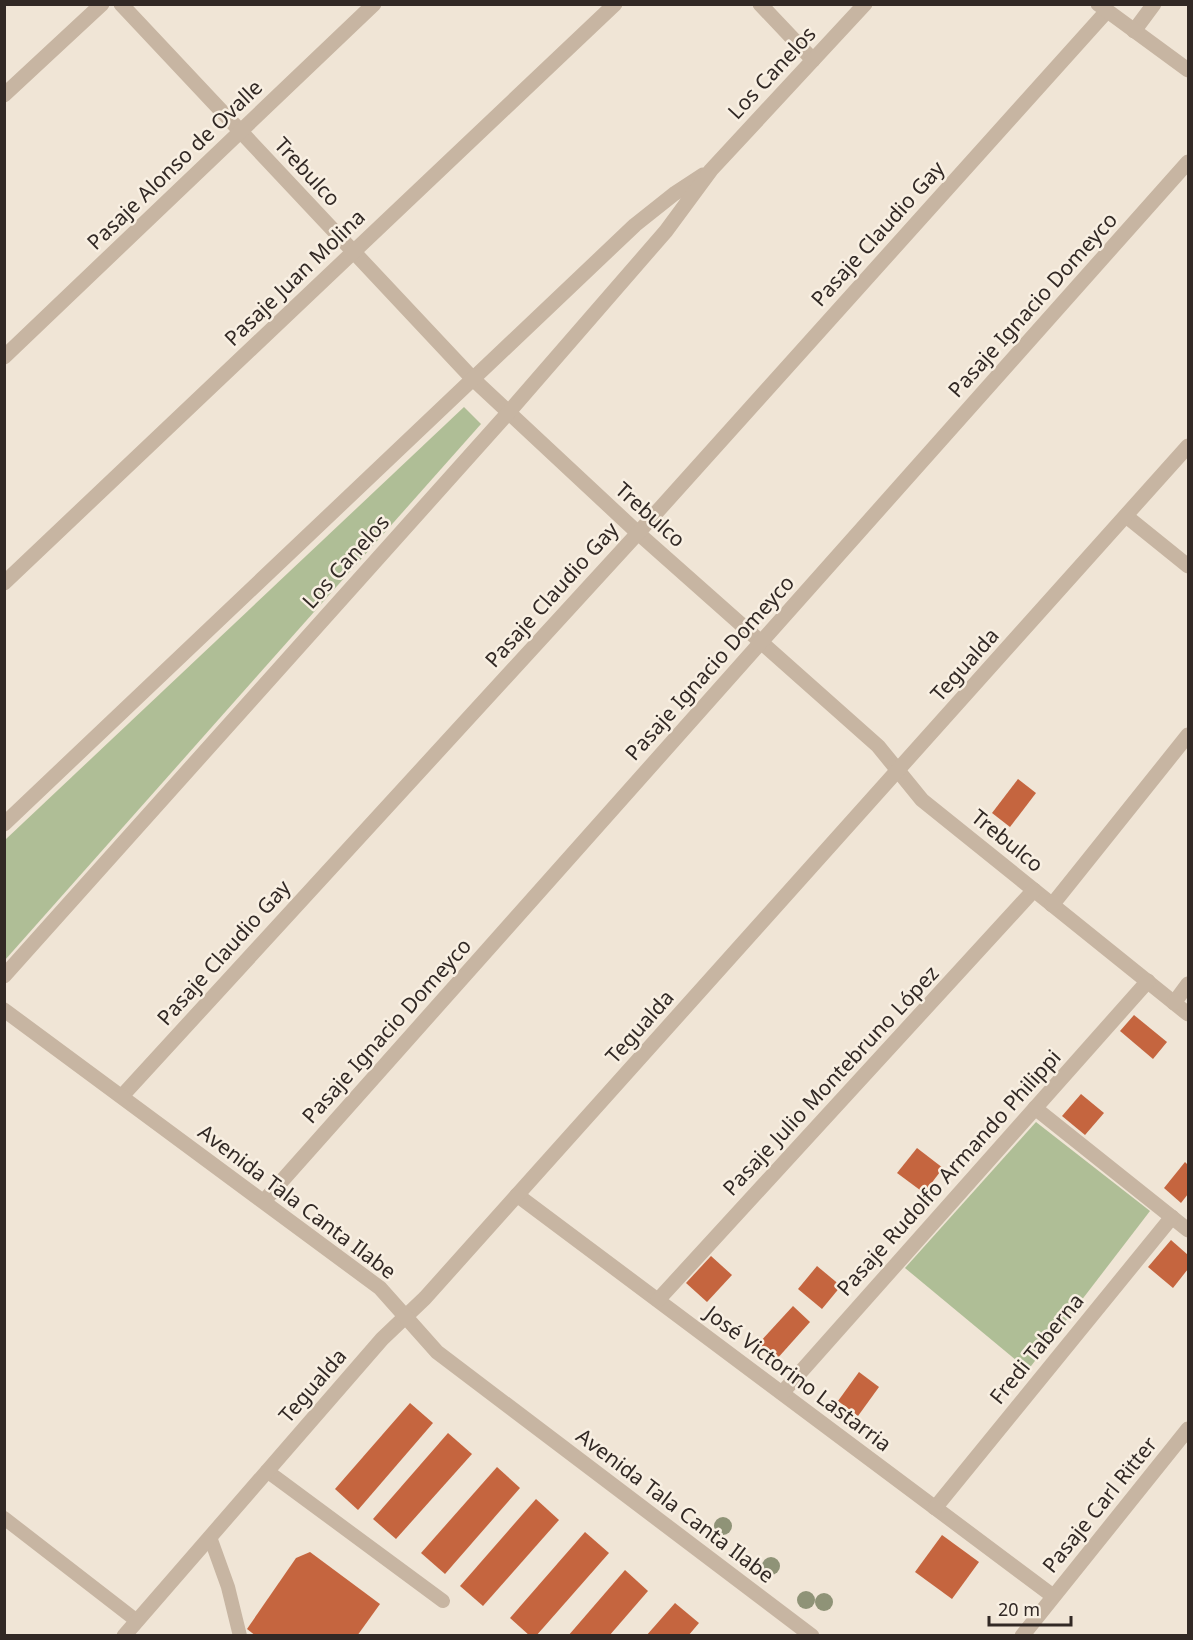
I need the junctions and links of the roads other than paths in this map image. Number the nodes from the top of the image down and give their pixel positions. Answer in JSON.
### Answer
{"nodes":[{"id":1,"x":102,"y":4,"type":"edge"},
{"id":2,"x":121,"y":4,"type":"edge"},
{"id":3,"x":374,"y":4,"type":"edge"},
{"id":4,"x":615,"y":4,"type":"edge"},
{"id":5,"x":760,"y":4,"type":"edge"},
{"id":6,"x":865,"y":4,"type":"edge"},
{"id":7,"x":1154,"y":4,"type":"edge"},
{"id":8,"x":1103,"y":8,"type":"edge"},
{"id":9,"x":1134,"y":31,"type":"junction"},
{"id":10,"x":813,"y":60,"type":"junction"},
{"id":11,"x":1188,"y":70,"type":"edge"},
{"id":12,"x":4,"y":95,"type":"edge"},
{"id":13,"x":240,"y":132,"type":"junction"},
{"id":14,"x":1188,"y":162,"type":"edge"},
{"id":15,"x":711,"y":170,"type":"junction"},
{"id":16,"x":354,"y":252,"type":"junction"},
{"id":17,"x":4,"y":357,"type":"edge"},
{"id":18,"x":473,"y":379,"type":"junction"},
{"id":19,"x":508,"y":413,"type":"junction"},
{"id":20,"x":1188,"y":446,"type":"edge"},
{"id":21,"x":1126,"y":516,"type":"junction"},
{"id":22,"x":638,"y":532,"type":"junction"},
{"id":23,"x":1188,"y":566,"type":"edge"},
{"id":24,"x":4,"y":583,"type":"edge"},
{"id":25,"x":760,"y":643,"type":"junction"},
{"id":26,"x":1188,"y":735,"type":"edge"},
{"id":27,"x":898,"y":772,"type":"junction"},
{"id":28,"x":4,"y":824,"type":"edge"},
{"id":29,"x":1035,"y":890,"type":"junction"},
{"id":30,"x":1052,"y":905,"type":"junction"},
{"id":31,"x":4,"y":976,"type":"edge"},
{"id":32,"x":1148,"y":981,"type":"junction"},
{"id":33,"x":1188,"y":984,"type":"edge"},
{"id":34,"x":1174,"y":1003,"type":"junction"},
{"id":35,"x":4,"y":1010,"type":"edge"},
{"id":36,"x":1188,"y":1014,"type":"edge"},
{"id":37,"x":122,"y":1096,"type":"junction"},
{"id":38,"x":1035,"y":1108,"type":"junction"},
{"id":39,"x":517,"y":1195,"type":"junction"},
{"id":40,"x":264,"y":1202,"type":"junction"},
{"id":41,"x":1172,"y":1217,"type":"junction"},
{"id":42,"x":1188,"y":1230,"type":"edge"},
{"id":43,"x":658,"y":1300,"type":"junction"},
{"id":44,"x":406,"y":1317,"type":"junction"},
{"id":45,"x":782,"y":1393,"type":"junction"},
{"id":46,"x":1188,"y":1429,"type":"edge"},
{"id":47,"x":267,"y":1471,"type":"junction"},
{"id":48,"x":935,"y":1508,"type":"junction"},
{"id":49,"x":4,"y":1518,"type":"edge"},
{"id":50,"x":210,"y":1537,"type":"junction"},
{"id":51,"x":1053,"y":1596,"type":"junction"},
{"id":52,"x":443,"y":1601,"type":"dead end"},
{"id":53,"x":137,"y":1620,"type":"junction"},
{"id":54,"x":124,"y":1635,"type":"edge"},
{"id":55,"x":240,"y":1635,"type":"edge"},
{"id":56,"x":812,"y":1635,"type":"edge"},
{"id":57,"x":1022,"y":1635,"type":"edge"}],
"edges":[{"from":1,"to":12,"type":"street"},
{"from":2,"to":13,"type":"street","name":"Trebulco"},
{"from":3,"to":13,"type":"street","name":"Pasaje Alonso de Ovalle"},
{"from":4,"to":16,"type":"street","name":"Pasaje Juan Molina"},
{"from":5,"to":10,"type":"street"},
{"from":6,"to":10,"type":"street","name":"Los Canelos"},
{"from":7,"to":9,"type":"street"},
{"from":8,"to":9,"type":"street"},
{"from":8,"to":22,"type":"street","name":"Pasaje Claudio Gay"},
{"from":9,"to":11,"type":"street"},
{"from":10,"to":15,"type":"street","name":"Los Canelos"},
{"from":13,"to":16,"type":"street","name":"Trebulco"},
{"from":13,"to":17,"type":"street","name":"Pasaje Alonso de Ovalle"},
{"from":14,"to":25,"type":"street","name":"Pasaje Ignacio Domeyco"},
{"from":15,"to":18,"type":"street","name":"Los Canelos"},
{"from":15,"to":19,"type":"street","name":"Los Canelos"},
{"from":16,"to":18,"type":"street","name":"Trebulco"},
{"from":16,"to":24,"type":"street","name":"Pasaje Juan Molina"},
{"from":18,"to":19,"type":"street","name":"Trebulco"},
{"from":18,"to":28,"type":"street","name":"Los Canelos"},
{"from":19,"to":22,"type":"street","name":"Trebulco"},
{"from":19,"to":31,"type":"street","name":"Los Canelos"},
{"from":20,"to":21,"type":"street","name":"Tegualda"},
{"from":21,"to":23,"type":"street"},
{"from":21,"to":27,"type":"street","name":"Tegualda"},
{"from":22,"to":25,"type":"street","name":"Trebulco"},
{"from":22,"to":37,"type":"street","name":"Pasaje Claudio Gay"},
{"from":25,"to":27,"type":"street","name":"Trebulco"},
{"from":25,"to":40,"type":"street","name":"Pasaje Ignacio Domeyco"},
{"from":26,"to":30,"type":"street"},
{"from":27,"to":29,"type":"street","name":"Trebulco"},
{"from":27,"to":39,"type":"street","name":"Tegualda"},
{"from":29,"to":30,"type":"street","name":"Trebulco"},
{"from":29,"to":43,"type":"street","name":"Pasaje Julio Montebruno López"},
{"from":30,"to":32,"type":"street","name":"Trebulco"},
{"from":32,"to":34,"type":"street","name":"Trebulco"},
{"from":32,"to":38,"type":"street","name":"Pasaje Rudolfo Armando Philippi"},
{"from":33,"to":34,"type":"street"},
{"from":34,"to":36,"type":"street","name":"Trebulco"},
{"from":35,"to":37,"type":"street","name":"Avenida Tala Canta Ilabe"},
{"from":37,"to":40,"type":"street","name":"Avenida Tala Canta Ilabe"},
{"from":38,"to":41,"type":"street"},
{"from":38,"to":45,"type":"street","name":"Pasaje Rudolfo Armando Philippi"},
{"from":39,"to":43,"type":"street","name":"José Victorino Lastarria"},
{"from":39,"to":44,"type":"street","name":"Tegualda"},
{"from":40,"to":44,"type":"street","name":"Avenida Tala Canta Ilabe"},
{"from":41,"to":42,"type":"street"},
{"from":41,"to":48,"type":"street","name":"Fredi Taberna"},
{"from":43,"to":45,"type":"street","name":"José Victorino Lastarria"},
{"from":44,"to":47,"type":"street","name":"Tegualda"},
{"from":44,"to":56,"type":"street","name":"Avenida Tala Canta Ilabe"},
{"from":45,"to":48,"type":"street","name":"José Victorino Lastarria"},
{"from":46,"to":51,"type":"street","name":"Pasaje Carl Ritter"},
{"from":47,"to":50,"type":"street","name":"Tegualda"},
{"from":47,"to":52,"type":"lane"},
{"from":48,"to":51,"type":"street","name":"José Victorino Lastarria"},
{"from":49,"to":53,"type":"lane"},
{"from":50,"to":53,"type":"street","name":"Tegualda"},
{"from":50,"to":55,"type":"lane"},
{"from":51,"to":57,"type":"street","name":"Pasaje Carl Ritter"},
{"from":53,"to":54,"type":"street","name":"Tegualda"}]}
